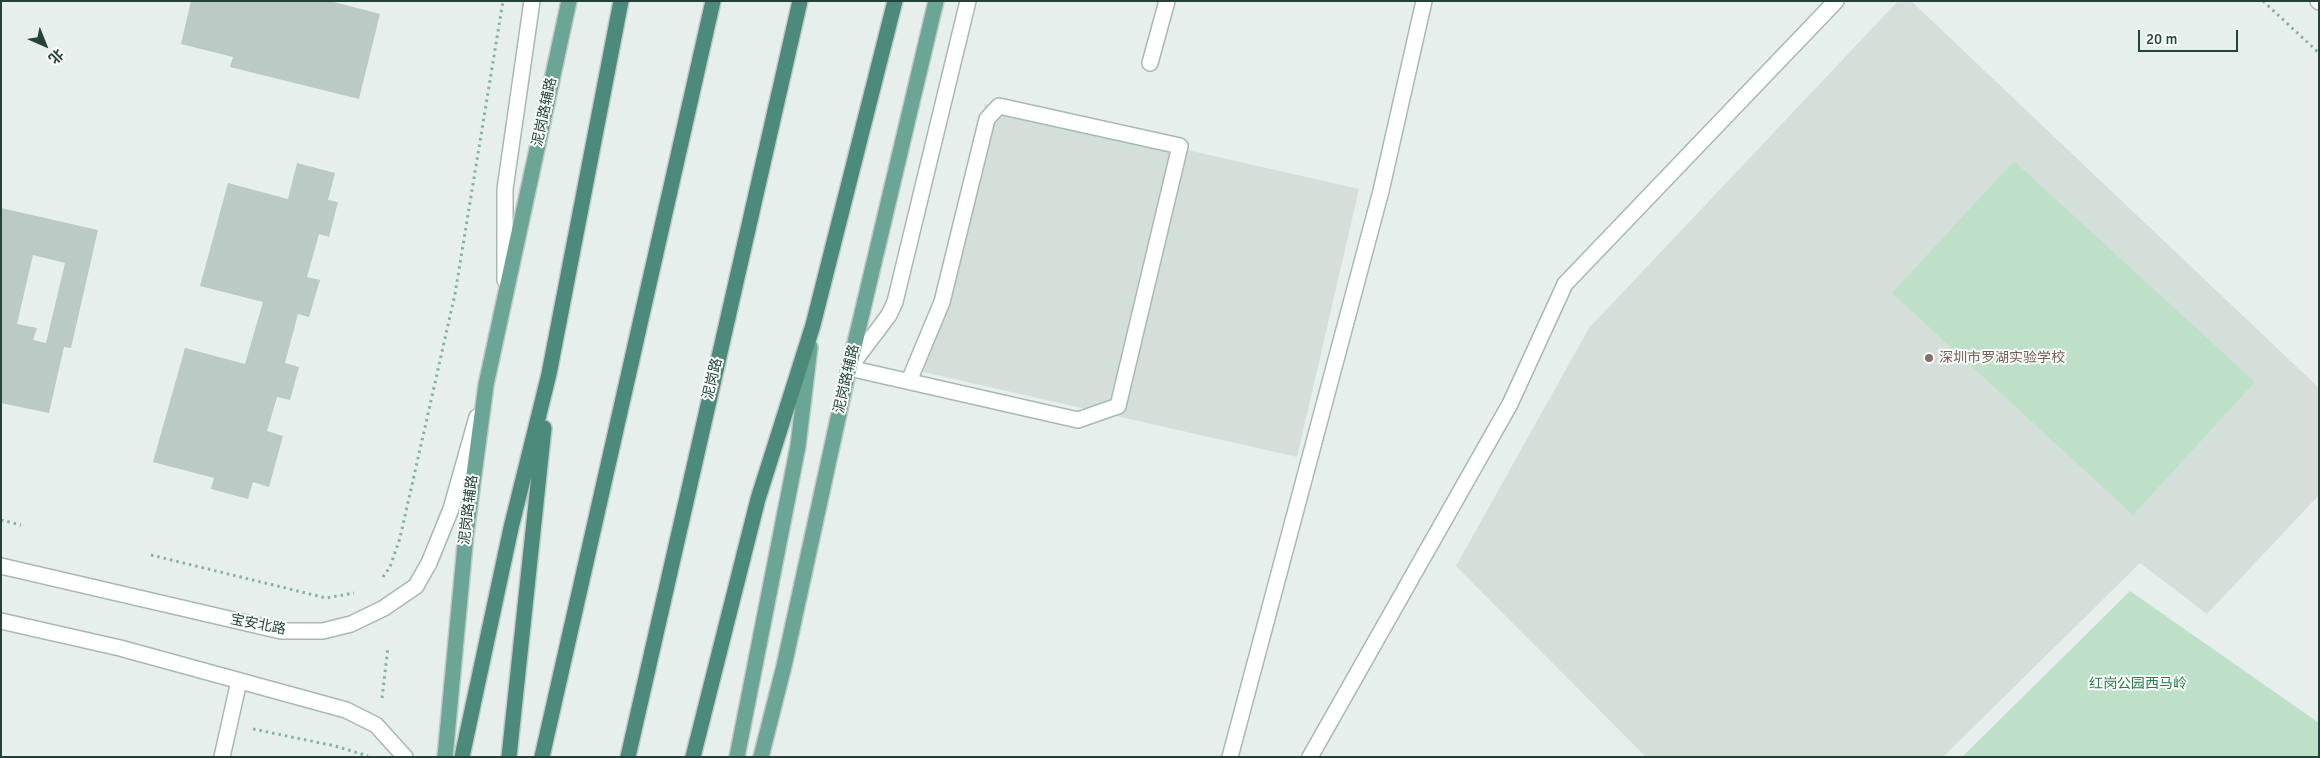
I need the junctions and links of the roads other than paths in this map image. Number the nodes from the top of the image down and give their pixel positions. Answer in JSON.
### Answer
{"nodes":[{"id":1,"x":532,"y":1,"type":"edge"},
{"id":2,"x":569,"y":1,"type":"edge"},
{"id":3,"x":621,"y":1,"type":"edge"},
{"id":4,"x":713,"y":1,"type":"edge"},
{"id":5,"x":800,"y":1,"type":"edge"},
{"id":6,"x":896,"y":1,"type":"edge"},
{"id":7,"x":936,"y":1,"type":"edge"},
{"id":8,"x":968,"y":1,"type":"edge"},
{"id":9,"x":1167,"y":1,"type":"edge"},
{"id":10,"x":1424,"y":1,"type":"edge"},
{"id":11,"x":1836,"y":1,"type":"edge"},
{"id":12,"x":1150,"y":63,"type":"dead end"},
{"id":13,"x":505,"y":298,"type":"junction"},
{"id":14,"x":813,"y":325,"type":"junction"},
{"id":15,"x":850,"y":368,"type":"junction"},
{"id":16,"x":549,"y":374,"type":"junction"},
{"id":17,"x":909,"y":381,"type":"junction"},
{"id":18,"x":486,"y":385,"type":"junction"},
{"id":19,"x":1,"y":566,"type":"edge"},
{"id":20,"x":1,"y":621,"type":"edge"},
{"id":21,"x":239,"y":681,"type":"junction"},
{"id":22,"x":222,"y":757,"type":"edge"},
{"id":23,"x":405,"y":757,"type":"edge"},
{"id":24,"x":445,"y":757,"type":"edge"},
{"id":25,"x":462,"y":757,"type":"edge"},
{"id":26,"x":510,"y":757,"type":"edge"},
{"id":27,"x":542,"y":757,"type":"edge"},
{"id":28,"x":628,"y":757,"type":"edge"},
{"id":29,"x":692,"y":757,"type":"edge"},
{"id":30,"x":737,"y":757,"type":"edge"},
{"id":31,"x":761,"y":757,"type":"edge"},
{"id":32,"x":1230,"y":757,"type":"edge"},
{"id":33,"x":1310,"y":757,"type":"edge"}],
"edges":[{"from":1,"to":13,"type":"street"},
{"from":2,"to":13,"type":"main road","name":"泥岗路辅路"},
{"from":3,"to":16,"type":"highway"},
{"from":4,"to":27,"type":"highway"},
{"from":5,"to":28,"type":"highway","name":"泥岗路"},
{"from":6,"to":14,"type":"highway"},
{"from":7,"to":15,"type":"main road","name":"泥岗路辅路"},
{"from":8,"to":15,"type":"street"},
{"from":9,"to":12,"type":"street"},
{"from":10,"to":32,"type":"street"},
{"from":11,"to":33,"type":"street"},
{"from":13,"to":18,"type":"main road","name":"泥岗路辅路"},
{"from":14,"to":29,"type":"highway"},
{"from":14,"to":30,"type":"main road"},
{"from":15,"to":17,"type":"street"},
{"from":15,"to":31,"type":"main road","name":"泥岗路辅路"},
{"from":16,"to":25,"type":"highway"},
{"from":16,"to":26,"type":"highway"},
{"from":17,"to":17,"type":"street"},
{"from":18,"to":19,"type":"street","name":"宝安北路"},
{"from":18,"to":24,"type":"main road","name":"泥岗路辅路"},
{"from":20,"to":21,"type":"street"},
{"from":21,"to":22,"type":"street"},
{"from":21,"to":23,"type":"street"}]}
